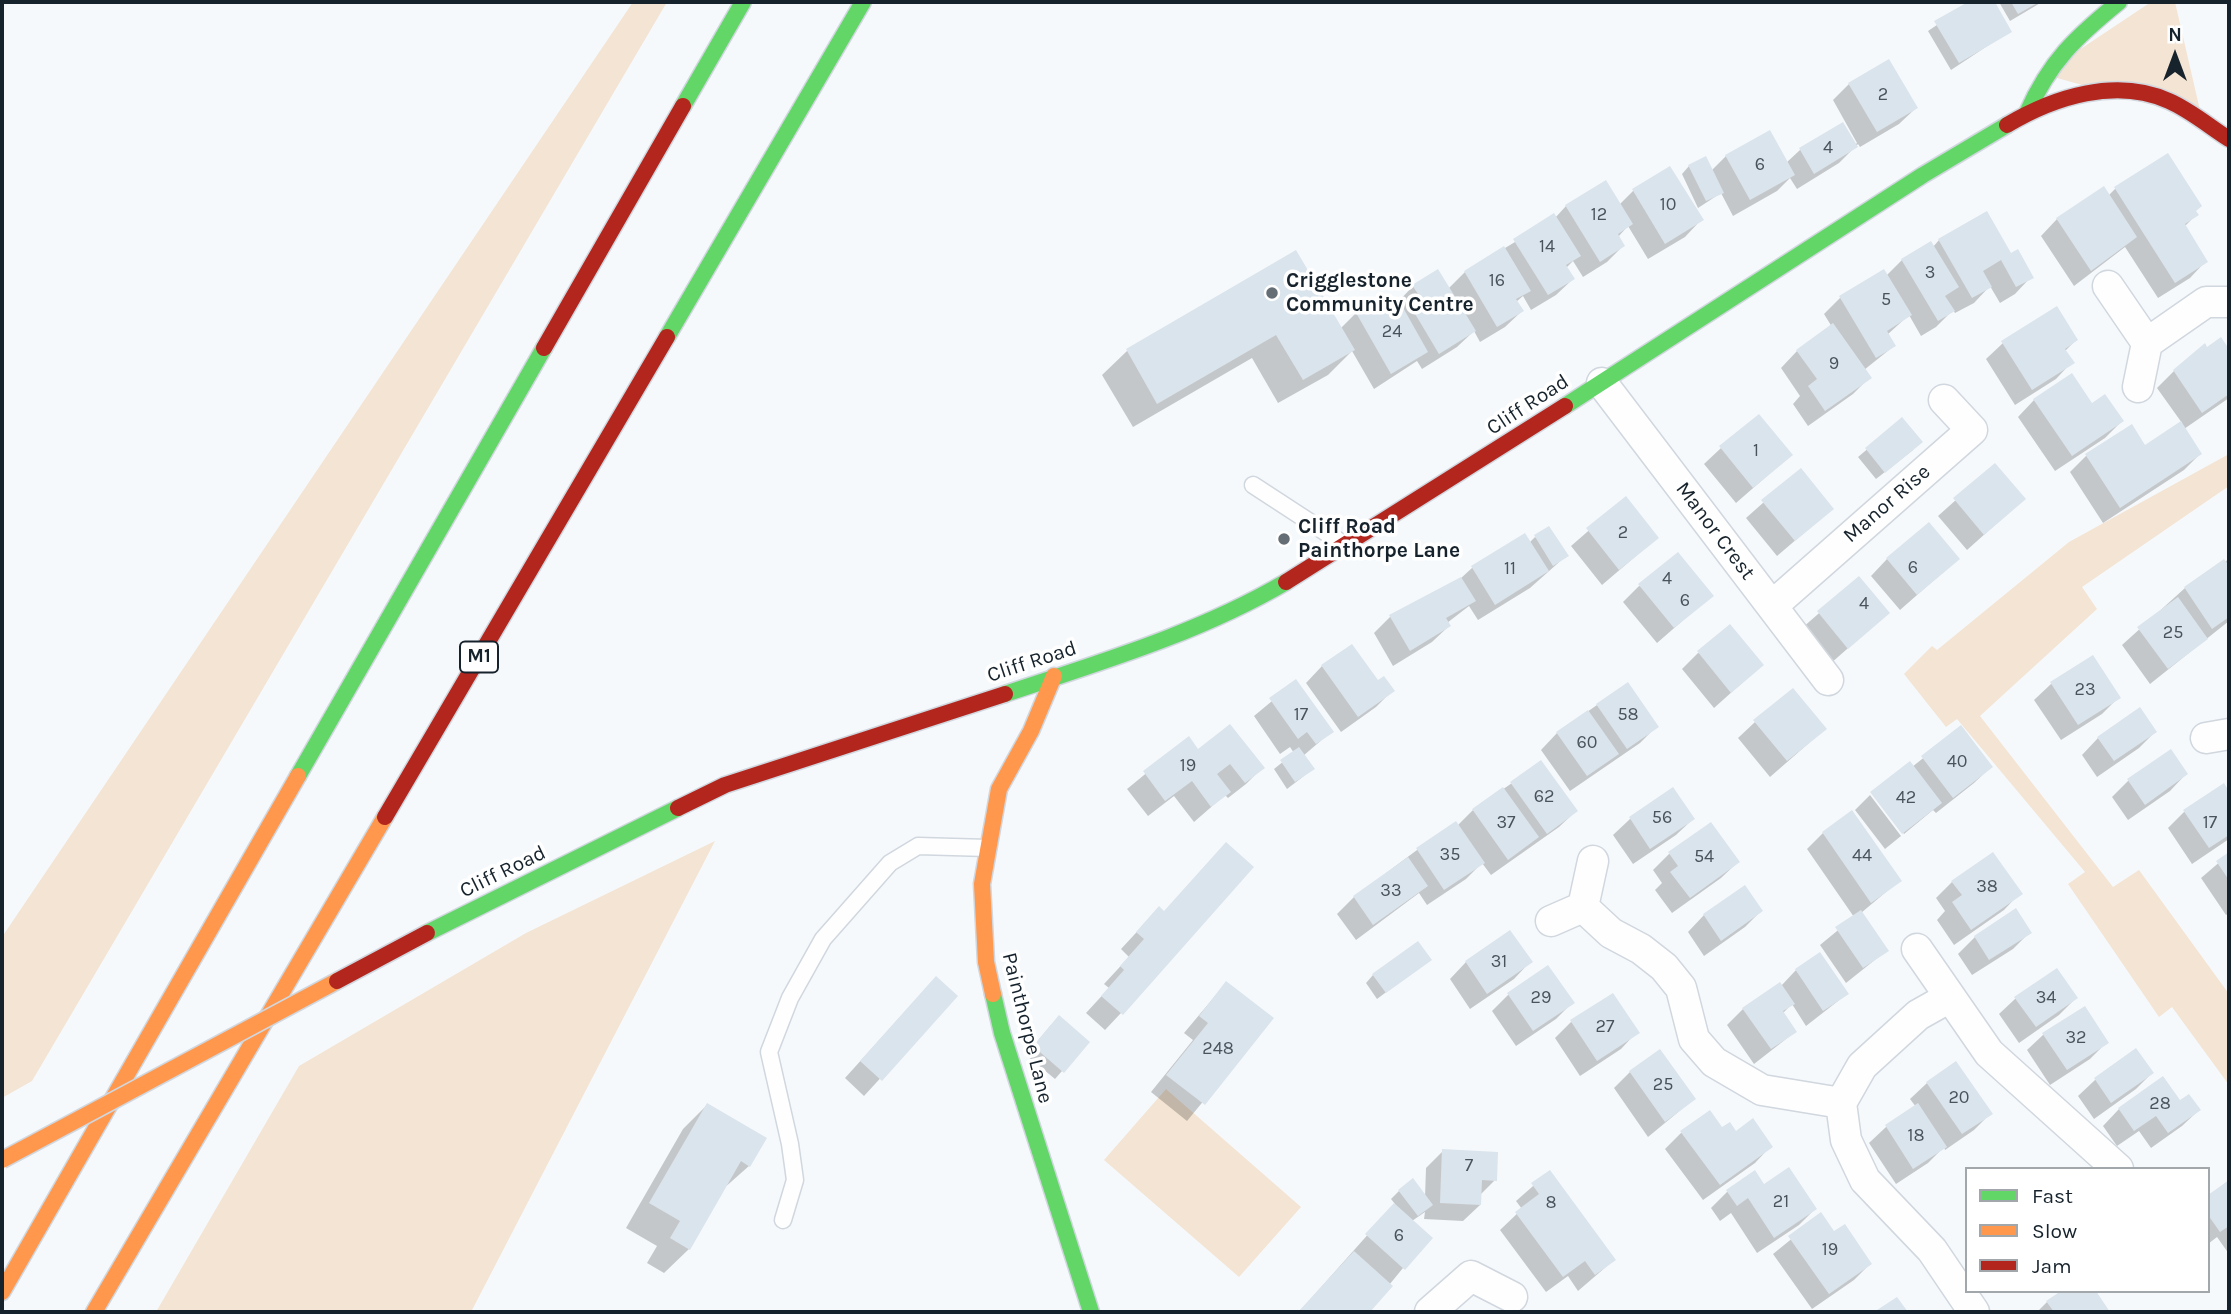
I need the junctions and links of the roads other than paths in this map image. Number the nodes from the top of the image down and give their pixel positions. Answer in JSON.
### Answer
{"nodes":[{"id":1,"x":743,"y":2,"type":"edge"},
{"id":2,"x":863,"y":2,"type":"edge"},
{"id":3,"x":2119,"y":2,"type":"edge"},
{"id":4,"x":2027,"y":113,"type":"junction"},
{"id":5,"x":2229,"y":139,"type":"edge"},
{"id":6,"x":2108,"y":286,"type":"dead end"},
{"id":7,"x":2229,"y":302,"type":"edge"},
{"id":8,"x":2147,"y":343,"type":"junction"},
{"id":9,"x":1602,"y":383,"type":"junction"},
{"id":10,"x":2138,"y":387,"type":"dead end"},
{"id":11,"x":1944,"y":400,"type":"dead end"},
{"id":12,"x":1253,"y":485,"type":"dead end"},
{"id":13,"x":1347,"y":546,"type":"junction"},
{"id":14,"x":1772,"y":606,"type":"junction"},
{"id":15,"x":1055,"y":676,"type":"junction"},
{"id":16,"x":1828,"y":680,"type":"dead end"},
{"id":17,"x":988,"y":848,"type":"junction"},
{"id":18,"x":1593,"y":861,"type":"dead end"},
{"id":19,"x":1583,"y":907,"type":"junction"},
{"id":20,"x":1551,"y":921,"type":"dead end"},
{"id":21,"x":1917,"y":949,"type":"dead end"},
{"id":22,"x":1950,"y":997,"type":"junction"},
{"id":23,"x":1841,"y":1104,"type":"junction"},
{"id":24,"x":2,"y":1160,"type":"edge"},
{"id":25,"x":2116,"y":1167,"type":"edge"},
{"id":26,"x":783,"y":1220,"type":"dead end"},
{"id":27,"x":2,"y":1292,"type":"edge"},
{"id":28,"x":1512,"y":1297,"type":"dead end"},
{"id":29,"x":94,"y":1312,"type":"edge"},
{"id":30,"x":1091,"y":1312,"type":"edge"},
{"id":31,"x":1430,"y":1312,"type":"edge"},
{"id":32,"x":1974,"y":1312,"type":"edge"}],
"edges":[{"from":1,"to":27,"type":"main road"},
{"from":2,"to":29,"type":"main road","number":"M1"},
{"from":3,"to":4,"type":"main road"},
{"from":4,"to":5,"type":"main road","name":"Cliff Road"},
{"from":4,"to":9,"type":"main road","name":"Cliff Road"},
{"from":6,"to":8,"type":"street"},
{"from":7,"to":8,"type":"street"},
{"from":8,"to":10,"type":"street"},
{"from":9,"to":13,"type":"main road","name":"Cliff Road"},
{"from":9,"to":14,"type":"street","name":"Manor Crest"},
{"from":11,"to":14,"type":"street","name":"Manor Rise"},
{"from":12,"to":13,"type":"lane"},
{"from":13,"to":15,"type":"main road","name":"Cliff Road"},
{"from":14,"to":16,"type":"street","name":"Manor Crest"},
{"from":15,"to":17,"type":"main road","name":"Painthorpe Lane"},
{"from":15,"to":24,"type":"main road","name":"Cliff Road","bridge":true},
{"from":17,"to":26,"type":"lane"},
{"from":17,"to":30,"type":"main road","name":"Painthorpe Lane"},
{"from":18,"to":19,"type":"street"},
{"from":19,"to":20,"type":"street"},
{"from":19,"to":23,"type":"street"},
{"from":21,"to":22,"type":"street"},
{"from":22,"to":23,"type":"street"},
{"from":22,"to":25,"type":"street"},
{"from":23,"to":32,"type":"street"},
{"from":28,"to":31,"type":"street"}]}
